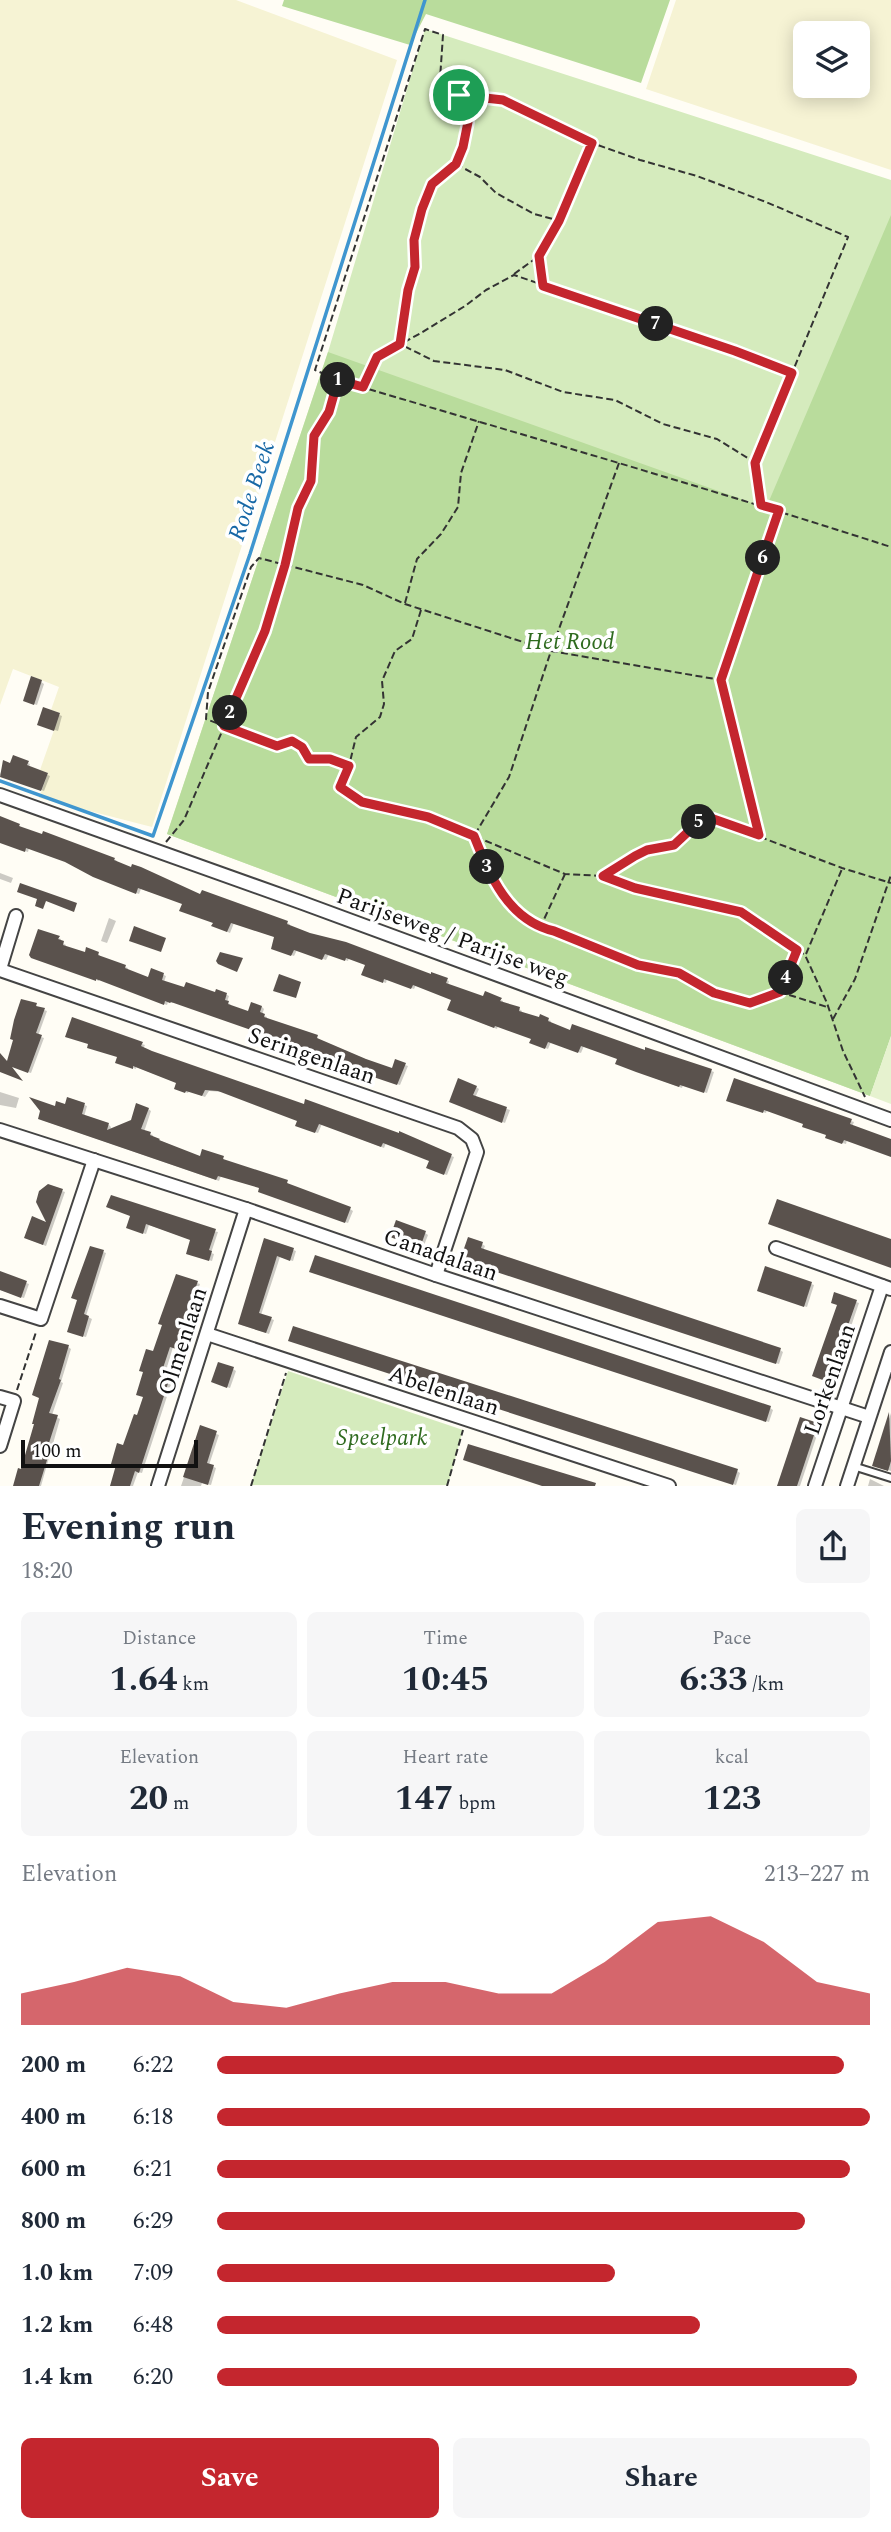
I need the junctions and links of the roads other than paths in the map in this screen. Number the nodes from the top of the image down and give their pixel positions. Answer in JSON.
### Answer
{"nodes":[{"id":1,"x":0,"y":794,"type":"edge"},
{"id":2,"x":16,"y":916,"type":"dead end"},
{"id":3,"x":0,"y":969,"type":"edge"},
{"id":4,"x":891,"y":1120,"type":"edge"},
{"id":5,"x":0,"y":1130,"type":"edge"},
{"id":6,"x":94,"y":1160,"type":"junction"},
{"id":7,"x":246,"y":1209,"type":"junction"},
{"id":8,"x":776,"y":1248,"type":"dead end"},
{"id":9,"x":436,"y":1275,"type":"junction"},
{"id":10,"x":887,"y":1287,"type":"edge"},
{"id":11,"x":0,"y":1306,"type":"edge"},
{"id":12,"x":207,"y":1334,"type":"junction"},
{"id":13,"x":891,"y":1352,"type":"edge"},
{"id":14,"x":0,"y":1396,"type":"edge"},
{"id":15,"x":842,"y":1409,"type":"junction"},
{"id":16,"x":869,"y":1417,"type":"junction"},
{"id":17,"x":0,"y":1446,"type":"edge"},
{"id":18,"x":853,"y":1466,"type":"junction"},
{"id":19,"x":891,"y":1478,"type":"edge"},
{"id":20,"x":159,"y":1486,"type":"edge"},
{"id":21,"x":669,"y":1486,"type":"edge"},
{"id":22,"x":815,"y":1486,"type":"edge"},
{"id":23,"x":847,"y":1486,"type":"edge"}],
"edges":[{"from":1,"to":4,"type":"street","name":"Parijseweg / Parijse weg"},
{"from":2,"to":3,"type":"street"},
{"from":3,"to":9,"type":"street","name":"Seringenlaan"},
{"from":5,"to":6,"type":"street","name":"Canadalaan"},
{"from":6,"to":7,"type":"street","name":"Canadalaan"},
{"from":6,"to":11,"type":"street"},
{"from":7,"to":9,"type":"street","name":"Canadalaan"},
{"from":7,"to":12,"type":"street","name":"Olmenlaan"},
{"from":8,"to":10,"type":"street"},
{"from":9,"to":15,"type":"street","name":"Canadalaan"},
{"from":10,"to":15,"type":"street","name":"Lorkenlaan"},
{"from":12,"to":20,"type":"street","name":"Olmenlaan"},
{"from":12,"to":21,"type":"street","name":"Abelenlaan"},
{"from":13,"to":16,"type":"street"},
{"from":14,"to":17,"type":"street"},
{"from":15,"to":16,"type":"street","name":"Canadalaan"},
{"from":15,"to":22,"type":"street","name":"Lorkenlaan"},
{"from":16,"to":18,"type":"street"},
{"from":18,"to":19,"type":"lane"},
{"from":18,"to":23,"type":"street"}]}
